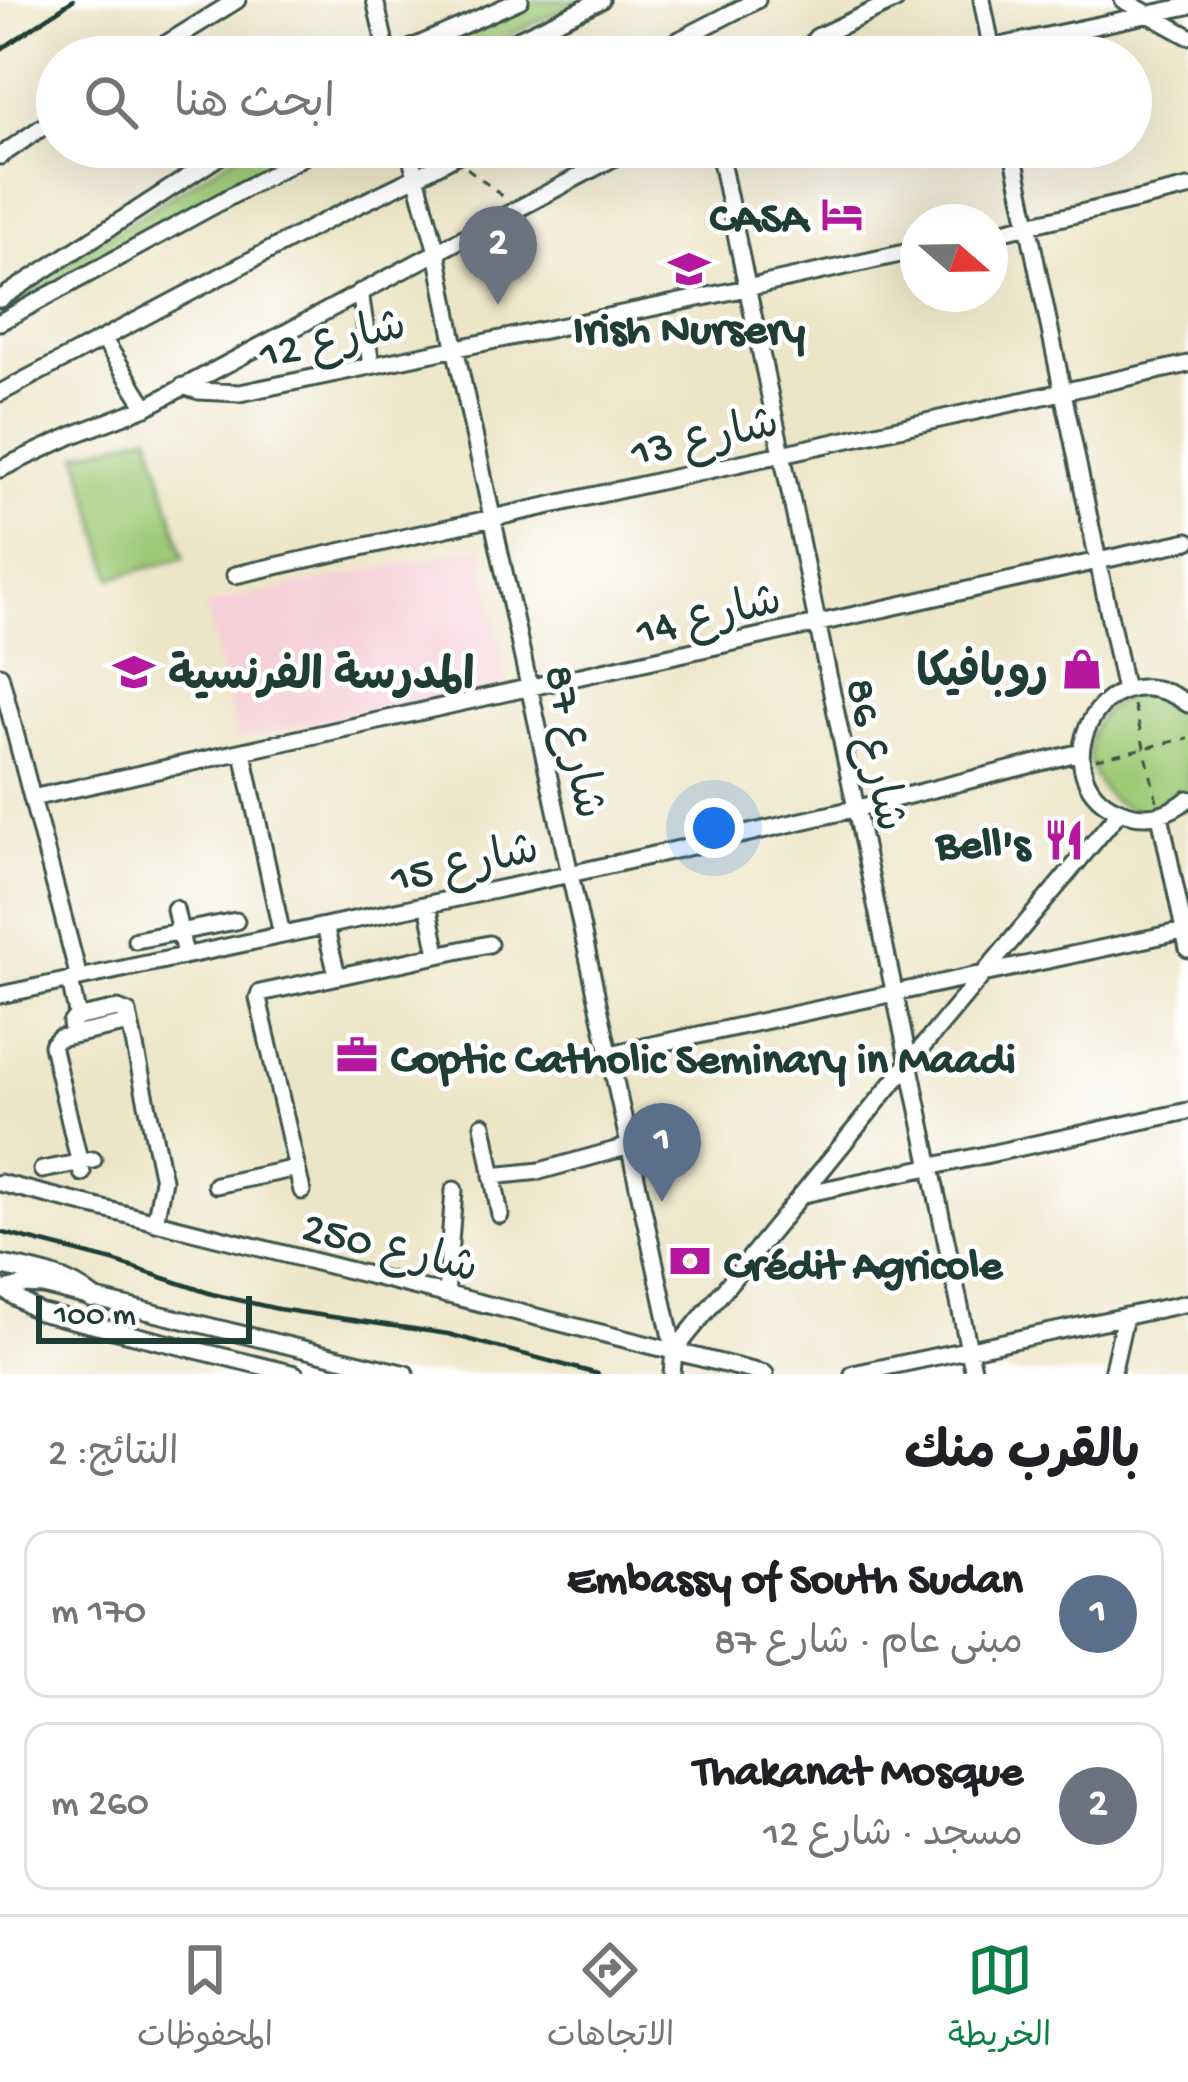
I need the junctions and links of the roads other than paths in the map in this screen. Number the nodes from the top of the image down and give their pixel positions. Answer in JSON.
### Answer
{"nodes":[{"id":1,"x":236,"y":0,"type":"edge"},
{"id":2,"x":375,"y":0,"type":"edge"},
{"id":3,"x":520,"y":0,"type":"edge"},
{"id":4,"x":601,"y":0,"type":"edge"},
{"id":5,"x":757,"y":0,"type":"edge"},
{"id":6,"x":896,"y":0,"type":"edge"},
{"id":7,"x":982,"y":0,"type":"edge"},
{"id":8,"x":1123,"y":0,"type":"edge"},
{"id":9,"x":1188,"y":6,"type":"edge"},
{"id":10,"x":1150,"y":15,"type":"junction"},
{"id":11,"x":179,"y":36,"type":"edge"},
{"id":12,"x":384,"y":36,"type":"edge"},
{"id":13,"x":438,"y":36,"type":"edge"},
{"id":14,"x":525,"y":36,"type":"edge"},
{"id":15,"x":687,"y":36,"type":"edge"},
{"id":16,"x":819,"y":36,"type":"edge"},
{"id":17,"x":989,"y":36,"type":"edge"},
{"id":18,"x":1060,"y":36,"type":"edge"},
{"id":19,"x":1188,"y":36,"type":"edge"},
{"id":20,"x":36,"y":131,"type":"edge"},
{"id":21,"x":0,"y":155,"type":"edge"},
{"id":22,"x":202,"y":168,"type":"edge"},
{"id":23,"x":282,"y":168,"type":"edge"},
{"id":24,"x":414,"y":168,"type":"edge"},
{"id":25,"x":433,"y":168,"type":"edge"},
{"id":26,"x":594,"y":168,"type":"edge"},
{"id":27,"x":722,"y":168,"type":"edge"},
{"id":28,"x":1016,"y":168,"type":"edge"},
{"id":29,"x":416,"y":177,"type":"junction"},
{"id":30,"x":1188,"y":188,"type":"edge"},
{"id":31,"x":1028,"y":225,"type":"junction"},
{"id":32,"x":1008,"y":230,"type":"edge"},
{"id":33,"x":437,"y":252,"type":"junction"},
{"id":34,"x":900,"y":254,"type":"edge"},
{"id":35,"x":747,"y":288,"type":"junction"},
{"id":36,"x":360,"y":292,"type":"junction"},
{"id":37,"x":0,"y":299,"type":"edge"},
{"id":38,"x":0,"y":322,"type":"edge"},
{"id":39,"x":104,"y":340,"type":"junction"},
{"id":40,"x":455,"y":347,"type":"junction"},
{"id":41,"x":1188,"y":364,"type":"edge"},
{"id":42,"x":371,"y":365,"type":"junction"},
{"id":43,"x":183,"y":386,"type":"junction"},
{"id":44,"x":1064,"y":392,"type":"junction"},
{"id":45,"x":0,"y":393,"type":"edge"},
{"id":46,"x":146,"y":407,"type":"junction"},
{"id":47,"x":781,"y":454,"type":"junction"},
{"id":48,"x":0,"y":470,"type":"edge"},
{"id":49,"x":492,"y":518,"type":"junction"},
{"id":50,"x":1188,"y":541,"type":"edge"},
{"id":51,"x":1099,"y":561,"type":"junction"},
{"id":52,"x":236,"y":575,"type":"dead end"},
{"id":53,"x":816,"y":624,"type":"junction"},
{"id":54,"x":0,"y":675,"type":"edge"},
{"id":55,"x":530,"y":688,"type":"junction"},
{"id":56,"x":1127,"y":690,"type":"junction"},
{"id":57,"x":1188,"y":704,"type":"edge"},
{"id":58,"x":243,"y":753,"type":"junction"},
{"id":59,"x":1081,"y":757,"type":"junction"},
{"id":60,"x":32,"y":798,"type":"junction"},
{"id":61,"x":1188,"y":800,"type":"edge"},
{"id":62,"x":854,"y":809,"type":"junction"},
{"id":63,"x":1120,"y":811,"type":"junction"},
{"id":64,"x":1160,"y":814,"type":"junction"},
{"id":65,"x":570,"y":874,"type":"junction"},
{"id":66,"x":428,"y":904,"type":"junction"},
{"id":67,"x":175,"y":909,"type":"dead end"},
{"id":68,"x":236,"y":921,"type":"dead end"},
{"id":69,"x":325,"y":926,"type":"junction"},
{"id":70,"x":1186,"y":930,"type":"edge"},
{"id":71,"x":180,"y":932,"type":"junction"},
{"id":72,"x":281,"y":935,"type":"junction"},
{"id":73,"x":136,"y":940,"type":"dead end"},
{"id":74,"x":489,"y":944,"type":"dead end"},
{"id":75,"x":1188,"y":949,"type":"edge"},
{"id":76,"x":438,"y":954,"type":"junction"},
{"id":77,"x":185,"y":955,"type":"junction"},
{"id":78,"x":986,"y":973,"type":"junction"},
{"id":79,"x":337,"y":976,"type":"junction"},
{"id":80,"x":75,"y":979,"type":"junction"},
{"id":81,"x":893,"y":993,"type":"junction"},
{"id":82,"x":0,"y":994,"type":"edge"},
{"id":83,"x":78,"y":1018,"type":"junction"},
{"id":84,"x":130,"y":1023,"type":"junction"},
{"id":85,"x":73,"y":1035,"type":"junction"},
{"id":86,"x":610,"y":1054,"type":"junction"},
{"id":87,"x":908,"y":1064,"type":"junction"},
{"id":88,"x":1188,"y":1111,"type":"edge"},
{"id":89,"x":483,"y":1125,"type":"dead end"},
{"id":90,"x":630,"y":1146,"type":"junction"},
{"id":91,"x":930,"y":1167,"type":"junction"},
{"id":92,"x":297,"y":1168,"type":"junction"},
{"id":93,"x":41,"y":1170,"type":"dead end"},
{"id":94,"x":492,"y":1176,"type":"junction"},
{"id":95,"x":0,"y":1184,"type":"edge"},
{"id":96,"x":216,"y":1185,"type":"dead end"},
{"id":97,"x":454,"y":1190,"type":"dead end"},
{"id":98,"x":302,"y":1191,"type":"dead end"},
{"id":99,"x":804,"y":1194,"type":"junction"},
{"id":100,"x":500,"y":1215,"type":"dead end"},
{"id":101,"x":155,"y":1223,"type":"junction"},
{"id":102,"x":0,"y":1265,"type":"edge"},
{"id":103,"x":3,"y":1289,"type":"edge"},
{"id":104,"x":446,"y":1295,"type":"junction"},
{"id":105,"x":92,"y":1298,"type":"junction"},
{"id":106,"x":1188,"y":1303,"type":"edge"},
{"id":107,"x":1125,"y":1316,"type":"junction"},
{"id":108,"x":969,"y":1349,"type":"junction"},
{"id":109,"x":674,"y":1351,"type":"junction"},
{"id":110,"x":295,"y":1374,"type":"edge"},
{"id":111,"x":406,"y":1374,"type":"edge"},
{"id":112,"x":672,"y":1374,"type":"edge"},
{"id":113,"x":765,"y":1374,"type":"edge"},
{"id":114,"x":853,"y":1374,"type":"edge"},
{"id":115,"x":974,"y":1374,"type":"edge"},
{"id":116,"x":1112,"y":1374,"type":"edge"}],
"edges":[{"from":1,"to":11,"type":"street"},
{"from":2,"to":12,"type":"street"},
{"from":3,"to":13,"type":"street"},
{"from":4,"to":14,"type":"street"},
{"from":5,"to":15,"type":"street"},
{"from":6,"to":16,"type":"street"},
{"from":7,"to":17,"type":"street"},
{"from":8,"to":10,"type":"street"},
{"from":9,"to":10,"type":"street"},
{"from":10,"to":18,"type":"street"},
{"from":10,"to":19,"type":"street"},
{"from":20,"to":21,"type":"street"},
{"from":22,"to":37,"type":"street"},
{"from":23,"to":38,"type":"street"},
{"from":24,"to":29,"type":"street","name":"شارع 87"},
{"from":25,"to":29,"type":"street"},
{"from":26,"to":33,"type":"street"},
{"from":27,"to":35,"type":"street","name":"شارع 86"},
{"from":28,"to":31,"type":"street"},
{"from":29,"to":33,"type":"street","name":"شارع 87"},
{"from":29,"to":39,"type":"street"},
{"from":30,"to":31,"type":"street"},
{"from":31,"to":32,"type":"street"},
{"from":31,"to":44,"type":"street"},
{"from":33,"to":36,"type":"street"},
{"from":33,"to":40,"type":"street","name":"شارع 87"},
{"from":34,"to":35,"type":"street","name":"شارع 12"},
{"from":35,"to":40,"type":"street","name":"شارع 12"},
{"from":35,"to":47,"type":"street","name":"شارع 86"},
{"from":36,"to":42,"type":"street"},
{"from":36,"to":43,"type":"street"},
{"from":39,"to":45,"type":"street"},
{"from":39,"to":46,"type":"street"},
{"from":40,"to":42,"type":"street","name":"شارع 12"},
{"from":40,"to":49,"type":"street","name":"شارع 87"},
{"from":41,"to":44,"type":"street","name":"شارع 13"},
{"from":42,"to":43,"type":"street","name":"شارع 12"},
{"from":43,"to":46,"type":"street"},
{"from":44,"to":47,"type":"street","name":"شارع 13"},
{"from":44,"to":51,"type":"street"},
{"from":46,"to":48,"type":"street"},
{"from":47,"to":49,"type":"street","name":"شارع 13"},
{"from":47,"to":53,"type":"street","name":"شارع 86"},
{"from":49,"to":52,"type":"street","name":"شارع 13"},
{"from":49,"to":55,"type":"street","name":"شارع 87"},
{"from":50,"to":51,"type":"street","name":"شارع 14"},
{"from":51,"to":53,"type":"street","name":"شارع 14"},
{"from":51,"to":56,"type":"street"},
{"from":53,"to":55,"type":"street","name":"شارع 14"},
{"from":53,"to":62,"type":"street","name":"شارع 86"},
{"from":54,"to":60,"type":"street"},
{"from":55,"to":58,"type":"street","name":"شارع 14"},
{"from":55,"to":65,"type":"street","name":"شارع 87"},
{"from":56,"to":57,"type":"street"},
{"from":56,"to":59,"type":"street"},
{"from":58,"to":60,"type":"street","name":"شارع 14"},
{"from":58,"to":72,"type":"street"},
{"from":59,"to":62,"type":"street","name":"شارع 15"},
{"from":59,"to":63,"type":"street"},
{"from":60,"to":80,"type":"street"},
{"from":61,"to":64,"type":"street"},
{"from":62,"to":65,"type":"street","name":"شارع 15"},
{"from":62,"to":81,"type":"street","name":"شارع 86"},
{"from":63,"to":64,"type":"street"},
{"from":63,"to":78,"type":"street"},
{"from":64,"to":70,"type":"street"},
{"from":65,"to":66,"type":"street","name":"شارع 15"},
{"from":65,"to":86,"type":"street","name":"شارع 87"},
{"from":66,"to":69,"type":"street","name":"شارع 15"},
{"from":66,"to":76,"type":"street"},
{"from":67,"to":71,"type":"street"},
{"from":68,"to":71,"type":"street"},
{"from":69,"to":72,"type":"street","name":"شارع 15"},
{"from":69,"to":79,"type":"street"},
{"from":70,"to":75,"type":"street"},
{"from":70,"to":78,"type":"street"},
{"from":71,"to":73,"type":"street"},
{"from":71,"to":77,"type":"street"},
{"from":72,"to":77,"type":"street","name":"شارع 15"},
{"from":74,"to":76,"type":"street"},
{"from":76,"to":79,"type":"street"},
{"from":77,"to":80,"type":"street","name":"شارع 15"},
{"from":78,"to":81,"type":"street"},
{"from":78,"to":87,"type":"street"},
{"from":79,"to":92,"type":"street"},
{"from":80,"to":82,"type":"street","name":"شارع 15"},
{"from":80,"to":83,"type":"street"},
{"from":81,"to":86,"type":"street"},
{"from":81,"to":87,"type":"street","name":"شارع 86"},
{"from":83,"to":84,"type":"street"},
{"from":83,"to":85,"type":"street"},
{"from":84,"to":85,"type":"street"},
{"from":84,"to":101,"type":"street"},
{"from":85,"to":93,"type":"street"},
{"from":86,"to":90,"type":"street","name":"شارع 87"},
{"from":87,"to":91,"type":"street","name":"شارع 86"},
{"from":87,"to":99,"type":"street"},
{"from":88,"to":91,"type":"street"},
{"from":89,"to":94,"type":"street"},
{"from":90,"to":94,"type":"street"},
{"from":90,"to":109,"type":"street","name":"شارع 87"},
{"from":91,"to":99,"type":"street"},
{"from":91,"to":108,"type":"street","name":"شارع 86"},
{"from":92,"to":96,"type":"street"},
{"from":92,"to":98,"type":"street"},
{"from":94,"to":100,"type":"street"},
{"from":95,"to":101,"type":"street","name":"شارع 250"},
{"from":97,"to":104,"type":"street"},
{"from":99,"to":109,"type":"street"},
{"from":101,"to":104,"type":"street","name":"شارع 250"},
{"from":102,"to":105,"type":"main road"},
{"from":103,"to":105,"type":"street"},
{"from":103,"to":110,"type":"street"},
{"from":104,"to":109,"type":"street","name":"شارع 250"},
{"from":105,"to":111,"type":"street"},
{"from":106,"to":107,"type":"street"},
{"from":107,"to":108,"type":"street"},
{"from":107,"to":116,"type":"street"},
{"from":108,"to":114,"type":"street"},
{"from":108,"to":115,"type":"street","name":"شارع 86"},
{"from":109,"to":112,"type":"street","name":"شارع 87"},
{"from":109,"to":113,"type":"street","name":"شارع 250"}]}
